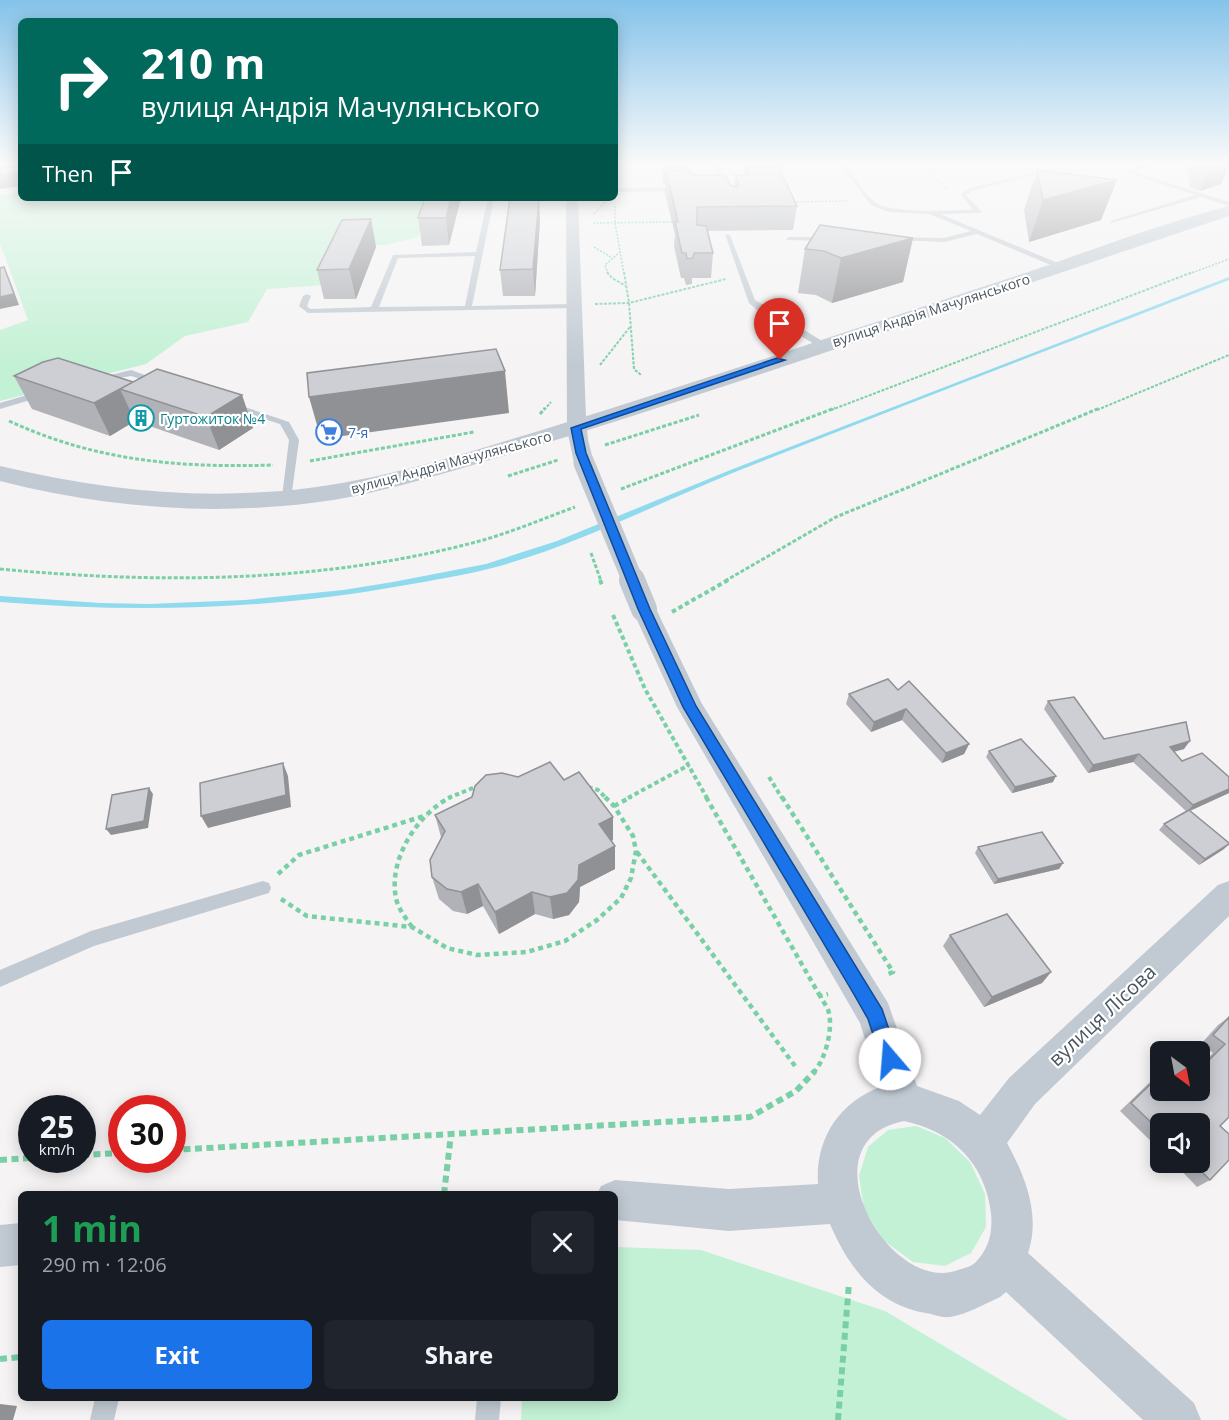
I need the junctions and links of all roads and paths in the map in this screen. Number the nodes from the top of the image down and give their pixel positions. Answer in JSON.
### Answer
{"nodes":[{"id":1,"x":483,"y":232,"type":"edge"},
{"id":2,"x":572,"y":232,"type":"edge"},
{"id":3,"x":617,"y":232,"type":"edge"},
{"id":4,"x":975,"y":232,"type":"edge"},
{"id":5,"x":976,"y":232,"type":"edge"},
{"id":6,"x":1164,"y":232,"type":"edge"},
{"id":7,"x":727,"y":235,"type":"edge"},
{"id":8,"x":788,"y":239,"type":"edge"},
{"id":9,"x":842,"y":239,"type":"edge"},
{"id":10,"x":888,"y":239,"type":"edge"},
{"id":11,"x":589,"y":243,"type":"dead end"},
{"id":12,"x":621,"y":251,"type":"junction"},
{"id":13,"x":478,"y":254,"type":"junction"},
{"id":14,"x":611,"y":257,"type":"junction"},
{"id":15,"x":1229,"y":260,"type":"edge"},
{"id":16,"x":1061,"y":266,"type":"junction"},
{"id":17,"x":742,"y":275,"type":"junction"},
{"id":18,"x":626,"y":286,"type":"junction"},
{"id":19,"x":307,"y":296,"type":"dead end"},
{"id":20,"x":629,"y":303,"type":"junction"},
{"id":21,"x":591,"y":304,"type":"dead end"},
{"id":22,"x":573,"y":306,"type":"junction"},
{"id":23,"x":468,"y":308,"type":"junction"},
{"id":24,"x":374,"y":310,"type":"junction"},
{"id":25,"x":630,"y":327,"type":"junction"},
{"id":26,"x":824,"y":346,"type":"junction"},
{"id":27,"x":1229,"y":355,"type":"edge"},
{"id":28,"x":594,"y":372,"type":"dead end"},
{"id":29,"x":641,"y":375,"type":"dead end"},
{"id":30,"x":84,"y":382,"type":"edge"},
{"id":31,"x":175,"y":387,"type":"edge"},
{"id":32,"x":54,"y":390,"type":"edge"},
{"id":33,"x":218,"y":401,"type":"edge"},
{"id":34,"x":0,"y":406,"type":"edge"},
{"id":35,"x":699,"y":416,"type":"dead end"},
{"id":36,"x":0,"y":417,"type":"edge"},
{"id":37,"x":576,"y":428,"type":"junction"},
{"id":38,"x":474,"y":432,"type":"dead end"},
{"id":39,"x":583,"y":458,"type":"junction"},
{"id":40,"x":292,"y":464,"type":"junction"},
{"id":41,"x":0,"y":473,"type":"edge"},
{"id":42,"x":508,"y":476,"type":"dead end"},
{"id":43,"x":616,"y":491,"type":"dead end"},
{"id":44,"x":287,"y":497,"type":"junction"},
{"id":45,"x":583,"y":504,"type":"dead end"},
{"id":46,"x":0,"y":569,"type":"edge"},
{"id":47,"x":655,"y":612,"type":"junction"},
{"id":48,"x":613,"y":614,"type":"dead end"},
{"id":49,"x":689,"y":765,"type":"junction"},
{"id":50,"x":767,"y":776,"type":"dead end"},
{"id":51,"x":480,"y":785,"type":"edge"},
{"id":52,"x":580,"y":785,"type":"edge"},
{"id":53,"x":614,"y":806,"type":"junction"},
{"id":54,"x":427,"y":815,"type":"junction"},
{"id":55,"x":636,"y":851,"type":"junction"},
{"id":56,"x":263,"y":888,"type":"junction"},
{"id":57,"x":1229,"y":895,"type":"edge"},
{"id":58,"x":412,"y":927,"type":"junction"},
{"id":59,"x":0,"y":979,"type":"edge"},
{"id":60,"x":858,"y":985,"type":"junction"},
{"id":61,"x":820,"y":996,"type":"junction"},
{"id":62,"x":795,"y":1066,"type":"dead end"},
{"id":63,"x":904,"y":1102,"type":"junction"},
{"id":64,"x":451,"y":1134,"type":"junction"},
{"id":65,"x":983,"y":1143,"type":"junction"},
{"id":66,"x":186,"y":1149,"type":"edge"},
{"id":67,"x":18,"y":1159,"type":"edge"},
{"id":68,"x":0,"y":1160,"type":"edge"},
{"id":69,"x":444,"y":1191,"type":"edge"},
{"id":70,"x":618,"y":1200,"type":"edge"},
{"id":71,"x":846,"y":1219,"type":"junction"},
{"id":72,"x":18,"y":1244,"type":"edge"},
{"id":73,"x":0,"y":1246,"type":"edge"},
{"id":74,"x":1004,"y":1260,"type":"junction"},
{"id":75,"x":18,"y":1357,"type":"edge"},
{"id":76,"x":0,"y":1359,"type":"edge"},
{"id":77,"x":106,"y":1401,"type":"edge"},
{"id":78,"x":489,"y":1401,"type":"edge"},
{"id":79,"x":102,"y":1420,"type":"edge"},
{"id":80,"x":487,"y":1420,"type":"edge"},
{"id":81,"x":838,"y":1420,"type":"edge"},
{"id":82,"x":1177,"y":1420,"type":"edge"}],
"edges":[{"from":1,"to":13,"type":"lane"},
{"from":2,"to":22,"type":"street"},
{"from":3,"to":12,"type":"path"},
{"from":4,"to":10,"type":"lane"},
{"from":5,"to":16,"type":"lane"},
{"from":6,"to":16,"type":"street","name":"вулиця Андрія Мачулянського"},
{"from":7,"to":17,"type":"lane"},
{"from":8,"to":9,"type":"lane"},
{"from":11,"to":14,"type":"path"},
{"from":12,"to":14,"type":"path"},
{"from":12,"to":18,"type":"path"},
{"from":13,"to":23,"type":"lane"},
{"from":13,"to":24,"type":"lane"},
{"from":14,"to":18,"type":"path"},
{"from":15,"to":43,"type":"path"},
{"from":16,"to":26,"type":"street","name":"вулиця Андрія Мачулянського"},
{"from":17,"to":20,"type":"path"},
{"from":17,"to":26,"type":"lane"},
{"from":18,"to":20,"type":"path"},
{"from":19,"to":24,"type":"lane"},
{"from":20,"to":21,"type":"path"},
{"from":20,"to":25,"type":"path"},
{"from":22,"to":23,"type":"lane"},
{"from":22,"to":37,"type":"street"},
{"from":23,"to":24,"type":"lane"},
{"from":25,"to":28,"type":"path"},
{"from":25,"to":29,"type":"path"},
{"from":26,"to":37,"type":"street","name":"вулиця Андрія Мачулянського"},
{"from":27,"to":47,"type":"path"},
{"from":30,"to":31,"type":"lane"},
{"from":32,"to":34,"type":"lane"},
{"from":33,"to":40,"type":"lane"},
{"from":35,"to":39,"type":"path"},
{"from":36,"to":40,"type":"path"},
{"from":37,"to":39,"type":"street"},
{"from":37,"to":44,"type":"street","name":"вулиця Андрія Мачулянського"},
{"from":38,"to":40,"type":"path"},
{"from":39,"to":42,"type":"path"},
{"from":39,"to":47,"type":"street","bridge":true},
{"from":40,"to":44,"type":"lane"},
{"from":41,"to":44,"type":"street","name":"вулиця Андрія Мачулянського"},
{"from":45,"to":46,"type":"path"},
{"from":47,"to":60,"type":"street"},
{"from":48,"to":49,"type":"path"},
{"from":49,"to":53,"type":"path"},
{"from":49,"to":61,"type":"path"},
{"from":50,"to":60,"type":"path"},
{"from":51,"to":54,"type":"path"},
{"from":52,"to":53,"type":"path"},
{"from":53,"to":55,"type":"path"},
{"from":54,"to":56,"type":"path"},
{"from":54,"to":58,"type":"path"},
{"from":55,"to":58,"type":"path"},
{"from":55,"to":62,"type":"path"},
{"from":56,"to":58,"type":"path"},
{"from":56,"to":59,"type":"lane"},
{"from":57,"to":65,"type":"street","name":"вулиця Лісова"},
{"from":60,"to":61,"type":"path"},
{"from":60,"to":63,"type":"street"},
{"from":61,"to":64,"type":"path"},
{"from":63,"to":65,"type":"street"},
{"from":63,"to":71,"type":"street"},
{"from":64,"to":66,"type":"path"},
{"from":64,"to":69,"type":"path"},
{"from":65,"to":74,"type":"street"},
{"from":67,"to":68,"type":"path"},
{"from":70,"to":71,"type":"street"},
{"from":71,"to":74,"type":"street"},
{"from":71,"to":81,"type":"path"},
{"from":72,"to":73,"type":"street"},
{"from":74,"to":82,"type":"street"},
{"from":75,"to":76,"type":"path"},
{"from":77,"to":79,"type":"lane"},
{"from":78,"to":80,"type":"lane"}]}
